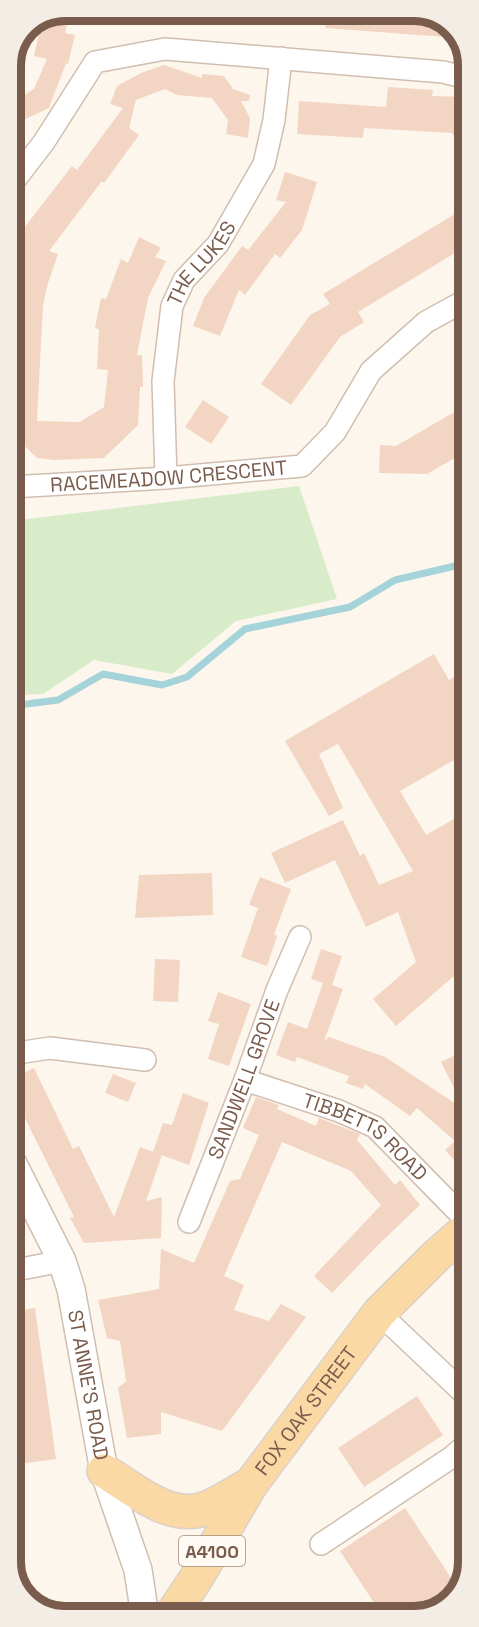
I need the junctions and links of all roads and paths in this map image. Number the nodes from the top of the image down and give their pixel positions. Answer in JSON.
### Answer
{"nodes":[{"id":1,"x":282,"y":58,"type":"junction"},
{"id":2,"x":458,"y":76,"type":"edge"},
{"id":3,"x":21,"y":167,"type":"edge"},
{"id":4,"x":458,"y":304,"type":"edge"},
{"id":5,"x":166,"y":478,"type":"junction"},
{"id":6,"x":21,"y":486,"type":"edge"},
{"id":7,"x":300,"y":937,"type":"dead end"},
{"id":8,"x":21,"y":1052,"type":"edge"},
{"id":9,"x":145,"y":1060,"type":"dead end"},
{"id":10,"x":245,"y":1080,"type":"junction"},
{"id":11,"x":21,"y":1180,"type":"edge"},
{"id":12,"x":458,"y":1212,"type":"edge"},
{"id":13,"x":189,"y":1222,"type":"dead end"},
{"id":14,"x":458,"y":1237,"type":"edge"},
{"id":15,"x":62,"y":1261,"type":"junction"},
{"id":16,"x":21,"y":1269,"type":"edge"},
{"id":17,"x":379,"y":1313,"type":"junction"},
{"id":18,"x":458,"y":1388,"type":"edge"},
{"id":19,"x":458,"y":1452,"type":"edge"},
{"id":20,"x":104,"y":1471,"type":"junction"},
{"id":21,"x":251,"y":1484,"type":"junction"},
{"id":22,"x":321,"y":1544,"type":"dead end"},
{"id":23,"x":143,"y":1606,"type":"edge"},
{"id":24,"x":178,"y":1606,"type":"edge"}],
"edges":[{"from":1,"to":2,"type":"street"},
{"from":1,"to":3,"type":"street"},
{"from":1,"to":5,"type":"street","name":"THE LUKES"},
{"from":4,"to":5,"type":"street","name":"RACEMEADOW CRESCENT"},
{"from":5,"to":6,"type":"street","name":"RACEMEADOW CRESCENT"},
{"from":7,"to":10,"type":"street","name":"SANDWELL GROVE"},
{"from":8,"to":9,"type":"street"},
{"from":10,"to":12,"type":"street","name":"TIBBETTS ROAD"},
{"from":10,"to":13,"type":"street","name":"SANDWELL GROVE"},
{"from":11,"to":15,"type":"street","name":"ST ANNE'S ROAD"},
{"from":14,"to":17,"type":"main road","name":"FOX OAK STREET","number":"A4100"},
{"from":15,"to":16,"type":"street"},
{"from":15,"to":20,"type":"street","name":"ST ANNE'S ROAD"},
{"from":17,"to":18,"type":"street"},
{"from":17,"to":21,"type":"main road","name":"FOX OAK STREET","number":"A4100"},
{"from":19,"to":22,"type":"street"},
{"from":20,"to":21,"type":"main road"},
{"from":20,"to":23,"type":"street","name":"ST ANNE'S ROAD"},
{"from":21,"to":24,"type":"main road","name":"FOX OAK STREET","number":"A4100"}]}
